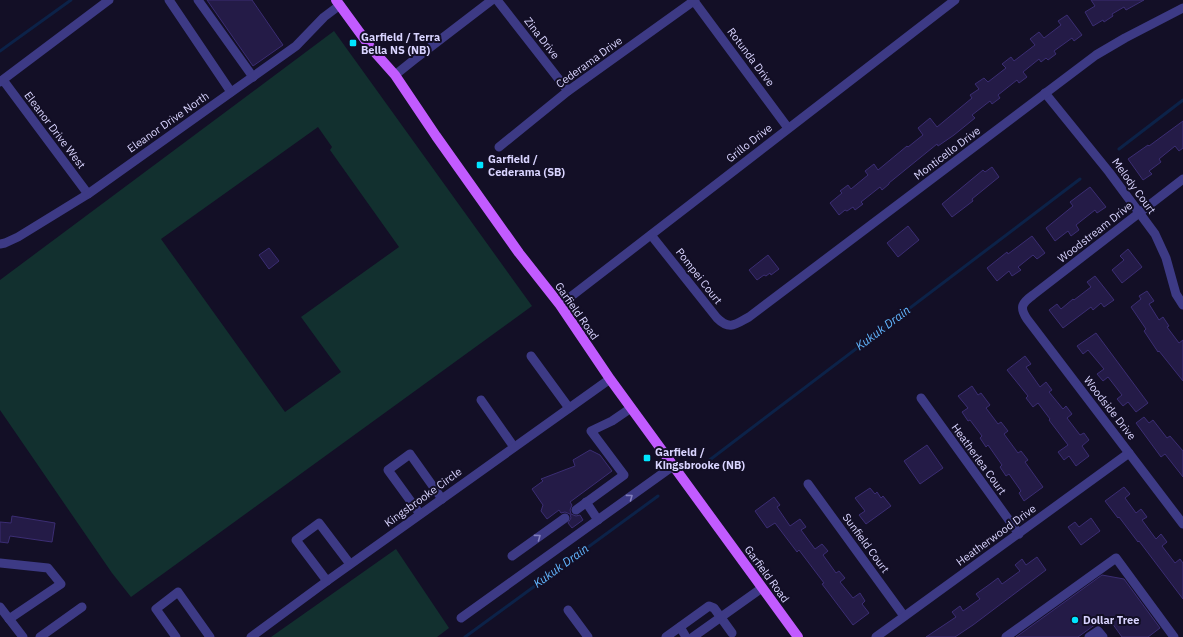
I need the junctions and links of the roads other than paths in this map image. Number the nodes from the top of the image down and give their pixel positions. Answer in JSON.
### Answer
{"nodes":[{"id":1,"x":109,"y":0,"type":"edge"},
{"id":2,"x":169,"y":0,"type":"edge"},
{"id":3,"x":198,"y":0,"type":"edge"},
{"id":4,"x":492,"y":0,"type":"edge"},
{"id":5,"x":497,"y":0,"type":"edge"},
{"id":6,"x":695,"y":0,"type":"edge"},
{"id":7,"x":955,"y":0,"type":"edge"},
{"id":8,"x":338,"y":3,"type":"edge"},
{"id":9,"x":1183,"y":8,"type":"edge"},
{"id":10,"x":395,"y":75,"type":"junction"},
{"id":11,"x":253,"y":77,"type":"junction"},
{"id":12,"x":2,"y":81,"type":"edge"},
{"id":13,"x":568,"y":91,"type":"junction"},
{"id":14,"x":231,"y":92,"type":"junction"},
{"id":15,"x":1046,"y":93,"type":"junction"},
{"id":16,"x":788,"y":128,"type":"junction"},
{"id":17,"x":499,"y":147,"type":"dead end"},
{"id":18,"x":1183,"y":179,"type":"edge"},
{"id":19,"x":88,"y":194,"type":"junction"},
{"id":20,"x":1139,"y":213,"type":"junction"},
{"id":21,"x":651,"y":235,"type":"junction"},
{"id":22,"x":0,"y":244,"type":"edge"},
{"id":23,"x":1023,"y":304,"type":"joint"},
{"id":24,"x":560,"y":305,"type":"junction"},
{"id":25,"x":1183,"y":305,"type":"edge"},
{"id":26,"x":731,"y":326,"type":"joint"},
{"id":27,"x":531,"y":356,"type":"dead end"},
{"id":28,"x":610,"y":378,"type":"junction"},
{"id":29,"x":921,"y":398,"type":"dead end"},
{"id":30,"x":481,"y":400,"type":"dead end"},
{"id":31,"x":569,"y":408,"type":"junction"},
{"id":32,"x":631,"y":408,"type":"junction"},
{"id":33,"x":514,"y":447,"type":"junction"},
{"id":34,"x":1129,"y":453,"type":"junction"},
{"id":35,"x":673,"y":466,"type":"junction"},
{"id":36,"x":808,"y":484,"type":"dead end"},
{"id":37,"x":442,"y":499,"type":"junction"},
{"id":38,"x":586,"y":502,"type":"junction"},
{"id":39,"x":576,"y":510,"type":"dead end"},
{"id":40,"x":420,"y":514,"type":"junction"},
{"id":41,"x":565,"y":518,"type":"dead end"},
{"id":42,"x":598,"y":520,"type":"junction"},
{"id":43,"x":1183,"y":524,"type":"edge"},
{"id":44,"x":1019,"y":534,"type":"junction"},
{"id":45,"x":512,"y":556,"type":"dead end"},
{"id":46,"x":0,"y":563,"type":"edge"},
{"id":47,"x":350,"y":564,"type":"junction"},
{"id":48,"x":327,"y":581,"type":"junction"},
{"id":49,"x":762,"y":588,"type":"junction"},
{"id":50,"x":0,"y":607,"type":"edge"},
{"id":51,"x":82,"y":607,"type":"dead end"},
{"id":52,"x":568,"y":610,"type":"dead end"},
{"id":53,"x":904,"y":616,"type":"junction"},
{"id":54,"x":721,"y":617,"type":"junction"},
{"id":55,"x":461,"y":618,"type":"dead end"},
{"id":56,"x":9,"y":619,"type":"junction"},
{"id":57,"x":680,"y":627,"type":"junction"},
{"id":58,"x":42,"y":636,"type":"edge"},
{"id":59,"x":731,"y":636,"type":"edge"},
{"id":60,"x":1172,"y":636,"type":"edge"},
{"id":61,"x":23,"y":637,"type":"edge"},
{"id":62,"x":176,"y":637,"type":"edge"},
{"id":63,"x":210,"y":637,"type":"edge"},
{"id":64,"x":251,"y":637,"type":"edge"},
{"id":65,"x":588,"y":637,"type":"edge"},
{"id":66,"x":666,"y":637,"type":"edge"},
{"id":67,"x":686,"y":637,"type":"edge"},
{"id":68,"x":693,"y":637,"type":"edge"},
{"id":69,"x":798,"y":637,"type":"edge"},
{"id":70,"x":876,"y":637,"type":"edge"},
{"id":71,"x":1006,"y":637,"type":"edge"},
{"id":72,"x":1089,"y":637,"type":"edge"},
{"id":73,"x":1103,"y":637,"type":"edge"}],
"edges":[{"from":1,"to":12,"type":"street"},
{"from":2,"to":14,"type":"street"},
{"from":3,"to":11,"type":"street"},
{"from":4,"to":10,"type":"street"},
{"from":5,"to":13,"type":"street","name":"Zina Drive"},
{"from":6,"to":13,"type":"street","name":"Cederama Drive"},
{"from":6,"to":16,"type":"street","name":"Rotunda Drive"},
{"from":7,"to":16,"type":"street","name":"Grillo Drive"},
{"from":8,"to":10,"type":"main road","name":"Garfield Road"},
{"from":8,"to":11,"type":"street","name":"Eleanor Drive North"},
{"from":9,"to":15,"type":"street","name":"Monticello Drive"},
{"from":10,"to":24,"type":"main road","name":"Garfield Road"},
{"from":11,"to":14,"type":"street","name":"Eleanor Drive North"},
{"from":12,"to":19,"type":"street","name":"Eleanor Drive West"},
{"from":13,"to":17,"type":"street","name":"Cederama Drive"},
{"from":14,"to":19,"type":"street","name":"Eleanor Drive North"},
{"from":15,"to":20,"type":"street","name":"Melody Court"},
{"from":15,"to":26,"type":"street","name":"Monticello Drive"},
{"from":16,"to":21,"type":"street","name":"Grillo Drive"},
{"from":18,"to":20,"type":"street","name":"Woodstream Drive"},
{"from":19,"to":22,"type":"street","name":"Eleanor Drive North"},
{"from":20,"to":23,"type":"street","name":"Woodstream Drive"},
{"from":20,"to":25,"type":"street","name":"Melody Court"},
{"from":21,"to":24,"type":"street","name":"Grillo Drive"},
{"from":21,"to":26,"type":"street","name":"Pompei Court"},
{"from":23,"to":34,"type":"street","name":"Woodside Drive"},
{"from":24,"to":28,"type":"main road","name":"Garfield Road"},
{"from":27,"to":31,"type":"street"},
{"from":28,"to":31,"type":"street","name":"Kingsbrooke Circle"},
{"from":28,"to":32,"type":"main road","name":"Garfield Road"},
{"from":29,"to":44,"type":"street","name":"Heatherlea Court"},
{"from":30,"to":33,"type":"street"},
{"from":31,"to":33,"type":"street","name":"Kingsbrooke Circle"},
{"from":32,"to":35,"type":"main road","name":"Garfield Road"},
{"from":32,"to":38,"type":"street"},
{"from":33,"to":37,"type":"street","name":"Kingsbrooke Circle"},
{"from":34,"to":43,"type":"street","name":"Woodside Drive"},
{"from":34,"to":44,"type":"street","name":"Heatherwood Drive"},
{"from":42,"to":35,"type":"street","one_way":true},
{"from":35,"to":49,"type":"main road","name":"Garfield Road"},
{"from":36,"to":53,"type":"street","name":"Sunfield Court"},
{"from":37,"to":40,"type":"street","name":"Kingsbrooke Circle"},
{"from":37,"to":40,"type":"street"},
{"from":38,"to":39,"type":"street"},
{"from":38,"to":42,"type":"street"},
{"from":40,"to":47,"type":"street","name":"Kingsbrooke Circle"},
{"from":45,"to":41,"type":"street","one_way":true},
{"from":42,"to":55,"type":"street"},
{"from":44,"to":53,"type":"street","name":"Heatherwood Drive"},
{"from":46,"to":56,"type":"street"},
{"from":47,"to":48,"type":"street","name":"Kingsbrooke Circle"},
{"from":47,"to":48,"type":"street"},
{"from":48,"to":64,"type":"street","name":"Kingsbrooke Circle"},
{"from":49,"to":54,"type":"street"},
{"from":49,"to":69,"type":"main road","name":"Garfield Road"},
{"from":50,"to":56,"type":"street"},
{"from":51,"to":58,"type":"street"},
{"from":52,"to":65,"type":"street"},
{"from":53,"to":70,"type":"street","name":"Heatherwood Drive"},
{"from":54,"to":57,"type":"street"},
{"from":54,"to":59,"type":"street"},
{"from":54,"to":68,"type":"street"},
{"from":56,"to":61,"type":"street"},
{"from":57,"to":66,"type":"street"},
{"from":57,"to":67,"type":"street"},
{"from":60,"to":71,"type":"street"},
{"from":62,"to":63,"type":"street"},
{"from":72,"to":73,"type":"street"}]}
